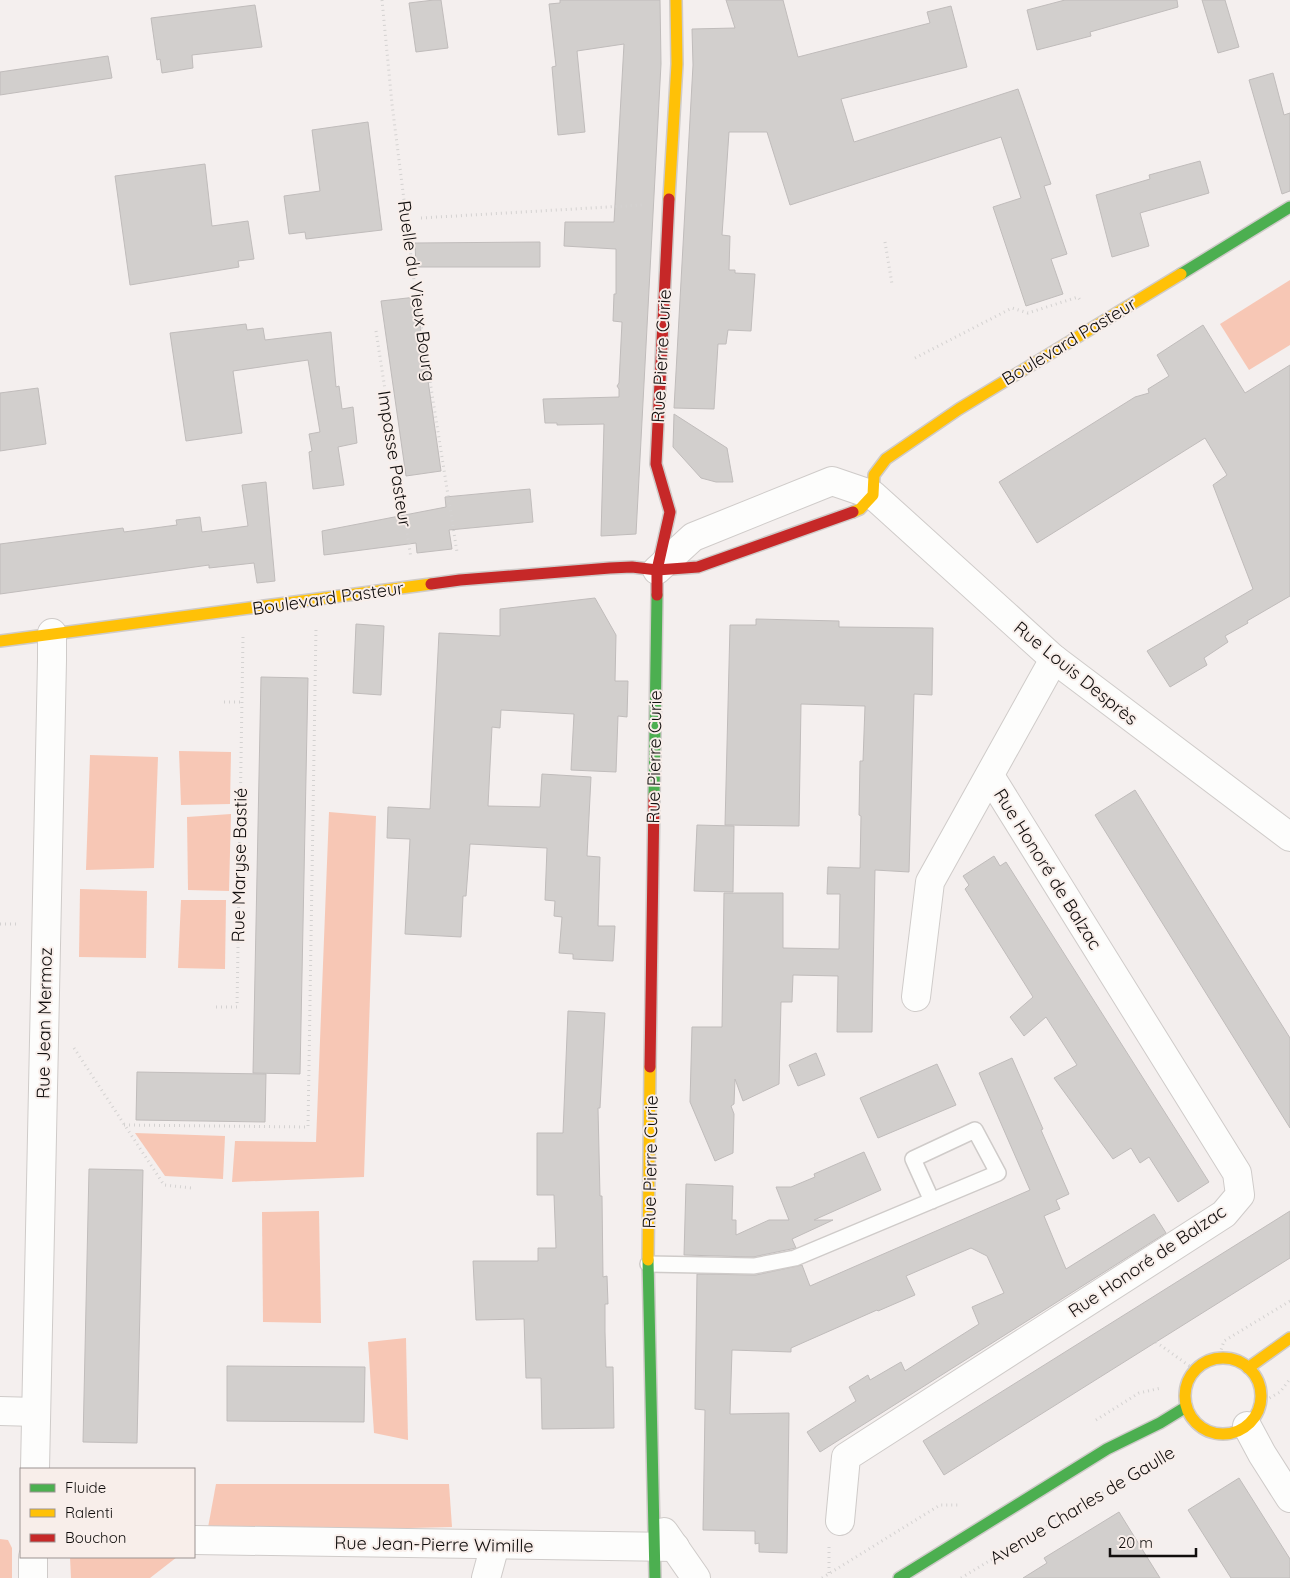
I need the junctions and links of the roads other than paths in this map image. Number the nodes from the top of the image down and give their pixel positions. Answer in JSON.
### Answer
{"nodes":[{"id":1,"x":676,"y":0,"type":"edge"},
{"id":2,"x":1290,"y":207,"type":"edge"},
{"id":3,"x":873,"y":495,"type":"junction"},
{"id":4,"x":657,"y":570,"type":"junction"},
{"id":5,"x":52,"y":634,"type":"junction"},
{"id":6,"x":0,"y":641,"type":"edge"},
{"id":7,"x":1054,"y":659,"type":"junction"},
{"id":8,"x":990,"y":776,"type":"junction"},
{"id":9,"x":1290,"y":837,"type":"edge"},
{"id":10,"x":916,"y":997,"type":"dead end"},
{"id":11,"x":932,"y":1201,"type":"junction"},
{"id":12,"x":648,"y":1264,"type":"junction"},
{"id":13,"x":1290,"y":1338,"type":"edge"},
{"id":14,"x":1248,"y":1368,"type":"junction"},
{"id":15,"x":1186,"y":1407,"type":"junction"},
{"id":16,"x":0,"y":1411,"type":"edge"},
{"id":17,"x":36,"y":1412,"type":"junction"},
{"id":18,"x":1254,"y":1414,"type":"junction"},
{"id":19,"x":35,"y":1468,"type":"edge"},
{"id":20,"x":1290,"y":1498,"type":"edge"},
{"id":21,"x":654,"y":1518,"type":"joint"},
{"id":22,"x":840,"y":1521,"type":"dead end"},
{"id":23,"x":195,"y":1540,"type":"edge"},
{"id":24,"x":495,"y":1545,"type":"junction"},
{"id":25,"x":664,"y":1547,"type":"junction"},
{"id":26,"x":33,"y":1558,"type":"edge"},
{"id":27,"x":32,"y":1578,"type":"edge"},
{"id":28,"x":486,"y":1578,"type":"edge"},
{"id":29,"x":655,"y":1578,"type":"edge"},
{"id":30,"x":696,"y":1578,"type":"edge"},
{"id":31,"x":899,"y":1578,"type":"edge"}],
"edges":[{"from":1,"to":4,"type":"street","name":"Rue Pierre Curie"},
{"from":2,"to":3,"type":"street","name":"Boulevard Pasteur"},
{"from":3,"to":4,"type":"street","name":"Boulevard Pasteur"},
{"from":3,"to":4,"type":"street"},
{"from":3,"to":7,"type":"street","name":"Rue Louis Desprès"},
{"from":4,"to":5,"type":"street","name":"Boulevard Pasteur"},
{"from":4,"to":12,"type":"street","name":"Rue Pierre Curie"},
{"from":5,"to":6,"type":"street","name":"Boulevard Pasteur"},
{"from":5,"to":17,"type":"street","name":"Rue Jean Mermoz"},
{"from":7,"to":8,"type":"street"},
{"from":7,"to":9,"type":"street","name":"Rue Louis Desprès"},
{"from":8,"to":10,"type":"street"},
{"from":8,"to":22,"type":"street","name":"Rue Honoré de Balzac"},
{"from":11,"to":11,"type":"lane"},
{"from":11,"to":12,"type":"lane"},
{"from":12,"to":21,"type":"street","name":"Rue Pierre Curie"},
{"from":13,"to":14,"type":"street"},
{"from":14,"to":15,"type":"street"},
{"from":14,"to":18,"type":"street"},
{"from":15,"to":18,"type":"street"},
{"from":15,"to":31,"type":"street"},
{"from":16,"to":17,"type":"street"},
{"from":17,"to":19,"type":"street","name":"Rue Jean Mermoz"},
{"from":18,"to":20,"type":"street"},
{"from":21,"to":25,"type":"street","name":"Rue Pierre Curie"},
{"from":23,"to":24,"type":"street","name":"Rue Jean-Pierre Wimille"},
{"from":24,"to":25,"type":"street","name":"Rue Jean-Pierre Wimille"},
{"from":24,"to":28,"type":"street"},
{"from":25,"to":29,"type":"street"},
{"from":25,"to":30,"type":"street","name":"Rue Pierre Curie"},
{"from":26,"to":27,"type":"street"}]}
